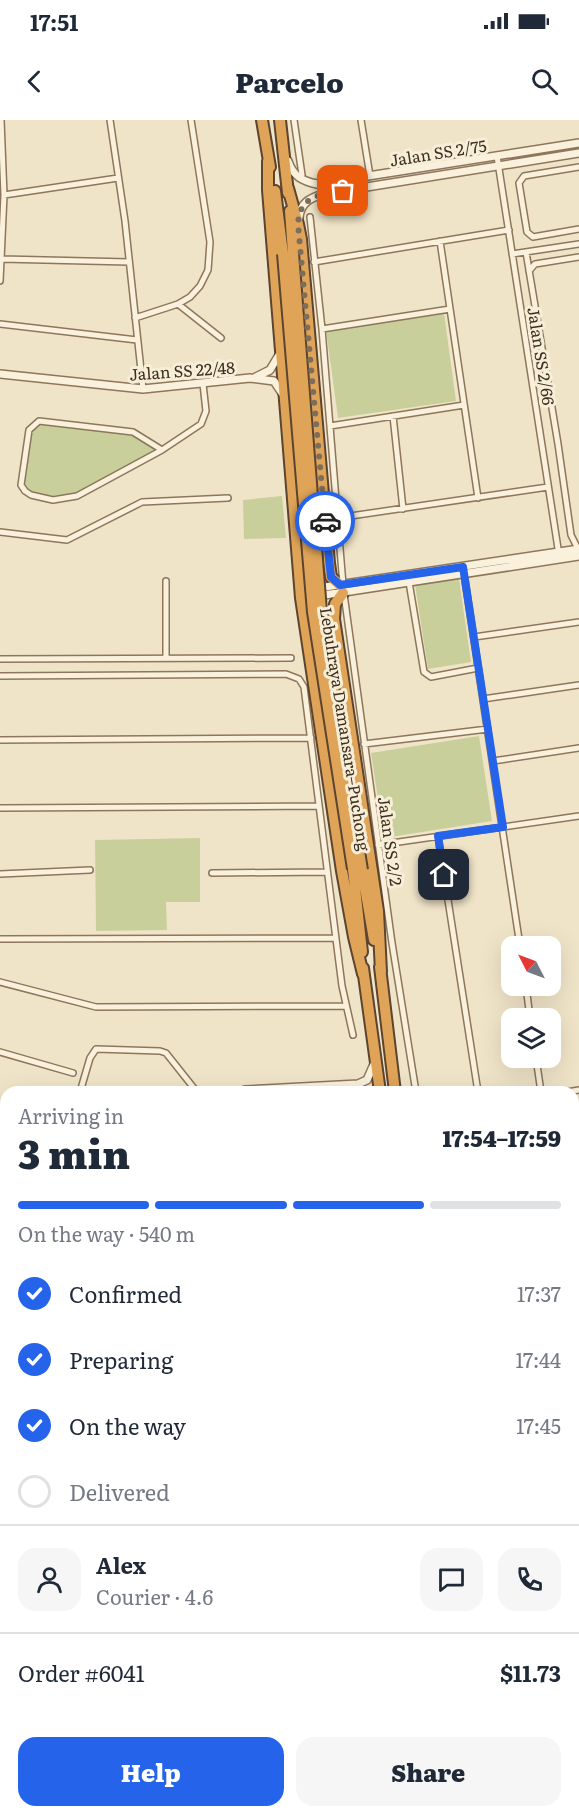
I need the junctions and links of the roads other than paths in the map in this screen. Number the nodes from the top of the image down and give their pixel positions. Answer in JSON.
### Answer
{"nodes":[{"id":1,"x":1,"y":120,"type":"edge"},
{"id":2,"x":110,"y":120,"type":"edge"},
{"id":3,"x":191,"y":120,"type":"edge"},
{"id":4,"x":262,"y":120,"type":"edge"},
{"id":5,"x":280,"y":120,"type":"edge"},
{"id":6,"x":294,"y":120,"type":"edge"},
{"id":7,"x":361,"y":120,"type":"edge"},
{"id":8,"x":579,"y":143,"type":"edge"},
{"id":9,"x":284,"y":150,"type":"junction"},
{"id":10,"x":579,"y":153,"type":"edge"},
{"id":11,"x":497,"y":156,"type":"junction"},
{"id":12,"x":268,"y":161,"type":"junction"},
{"id":13,"x":499,"y":166,"type":"junction"},
{"id":14,"x":579,"y":167,"type":"edge"},
{"id":15,"x":302,"y":175,"type":"dead end"},
{"id":16,"x":370,"y":176,"type":"junction"},
{"id":17,"x":118,"y":178,"type":"junction"},
{"id":18,"x":288,"y":188,"type":"junction"},
{"id":19,"x":4,"y":195,"type":"junction"},
{"id":20,"x":310,"y":217,"type":"dead end"},
{"id":21,"x":298,"y":224,"type":"junction"},
{"id":22,"x":579,"y":229,"type":"edge"},
{"id":23,"x":509,"y":230,"type":"junction"},
{"id":24,"x":440,"y":241,"type":"junction"},
{"id":25,"x":579,"y":244,"type":"edge"},
{"id":26,"x":526,"y":252,"type":"junction"},
{"id":27,"x":288,"y":254,"type":"junction"},
{"id":28,"x":512,"y":254,"type":"junction"},
{"id":29,"x":579,"y":257,"type":"edge"},
{"id":30,"x":2,"y":259,"type":"junction"},
{"id":31,"x":129,"y":262,"type":"junction"},
{"id":32,"x":314,"y":262,"type":"junction"},
{"id":33,"x":529,"y":271,"type":"junction"},
{"id":34,"x":0,"y":281,"type":"edge"},
{"id":35,"x":178,"y":304,"type":"junction"},
{"id":36,"x":450,"y":309,"type":"junction"},
{"id":37,"x":135,"y":318,"type":"junction"},
{"id":38,"x":0,"y":324,"type":"edge"},
{"id":39,"x":322,"y":329,"type":"junction"},
{"id":40,"x":221,"y":338,"type":"dead end"},
{"id":41,"x":137,"y":340,"type":"junction"},
{"id":42,"x":281,"y":350,"type":"junction"},
{"id":43,"x":0,"y":374,"type":"edge"},
{"id":44,"x":250,"y":378,"type":"junction"},
{"id":45,"x":202,"y":384,"type":"junction"},
{"id":46,"x":143,"y":389,"type":"junction"},
{"id":47,"x":284,"y":399,"type":"junction"},
{"id":48,"x":464,"y":405,"type":"junction"},
{"id":49,"x":393,"y":416,"type":"junction"},
{"id":50,"x":330,"y":426,"type":"junction"},
{"id":51,"x":162,"y":450,"type":"junction"},
{"id":52,"x":548,"y":487,"type":"junction"},
{"id":53,"x":228,"y":498,"type":"dead end"},
{"id":54,"x":478,"y":498,"type":"junction"},
{"id":55,"x":403,"y":508,"type":"junction"},
{"id":56,"x":337,"y":518,"type":"junction"},
{"id":57,"x":0,"y":532,"type":"edge"},
{"id":58,"x":579,"y":549,"type":"edge"},
{"id":59,"x":559,"y":556,"type":"junction"},
{"id":60,"x":579,"y":556,"type":"edge"},
{"id":61,"x":329,"y":563,"type":"junction"},
{"id":62,"x":299,"y":571,"type":"junction"},
{"id":63,"x":463,"y":571,"type":"junction"},
{"id":64,"x":166,"y":581,"type":"dead end"},
{"id":65,"x":409,"y":582,"type":"junction"},
{"id":66,"x":342,"y":588,"type":"junction"},
{"id":67,"x":301,"y":594,"type":"junction"},
{"id":68,"x":333,"y":609,"type":"junction"},
{"id":69,"x":304,"y":616,"type":"junction"},
{"id":70,"x":579,"y":622,"type":"edge"},
{"id":71,"x":474,"y":637,"type":"junction"},
{"id":72,"x":166,"y":658,"type":"junction"},
{"id":73,"x":291,"y":658,"type":"dead end"},
{"id":74,"x":0,"y":659,"type":"edge"},
{"id":75,"x":478,"y":668,"type":"junction"},
{"id":76,"x":0,"y":676,"type":"edge"},
{"id":77,"x":579,"y":685,"type":"edge"},
{"id":78,"x":483,"y":699,"type":"junction"},
{"id":79,"x":488,"y":729,"type":"junction"},
{"id":80,"x":311,"y":738,"type":"junction"},
{"id":81,"x":0,"y":740,"type":"edge"},
{"id":82,"x":364,"y":744,"type":"junction"},
{"id":83,"x":579,"y":748,"type":"edge"},
{"id":84,"x":493,"y":761,"type":"junction"},
{"id":85,"x":319,"y":806,"type":"junction"},
{"id":86,"x":0,"y":808,"type":"edge"},
{"id":87,"x":579,"y":816,"type":"edge"},
{"id":88,"x":503,"y":827,"type":"junction"},
{"id":89,"x":438,"y":836,"type":"junction"},
{"id":90,"x":378,"y":845,"type":"junction"},
{"id":91,"x":357,"y":869,"type":"junction"},
{"id":92,"x":90,"y":870,"type":"dead end"},
{"id":93,"x":327,"y":872,"type":"junction"},
{"id":94,"x":212,"y":873,"type":"dead end"},
{"id":95,"x":0,"y":874,"type":"edge"},
{"id":96,"x":519,"y":936,"type":"edge"},
{"id":97,"x":336,"y":938,"type":"junction"},
{"id":98,"x":0,"y":939,"type":"edge"},
{"id":99,"x":381,"y":972,"type":"junction"},
{"id":100,"x":363,"y":974,"type":"junction"},
{"id":101,"x":0,"y":982,"type":"edge"},
{"id":102,"x":345,"y":1006,"type":"junction"},
{"id":103,"x":353,"y":1035,"type":"dead end"},
{"id":104,"x":0,"y":1052,"type":"edge"},
{"id":105,"x":376,"y":1060,"type":"junction"},
{"id":106,"x":537,"y":1068,"type":"edge"},
{"id":107,"x":74,"y":1073,"type":"dead end"},
{"id":108,"x":82,"y":1086,"type":"edge"},
{"id":109,"x":192,"y":1086,"type":"edge"},
{"id":110,"x":320,"y":1086,"type":"edge"},
{"id":111,"x":379,"y":1086,"type":"edge"},
{"id":112,"x":394,"y":1086,"type":"edge"},
{"id":113,"x":415,"y":1086,"type":"edge"},
{"id":114,"x":477,"y":1086,"type":"edge"},
{"id":115,"x":540,"y":1086,"type":"edge"}],
"edges":[{"from":1,"to":19,"type":"street"},
{"from":2,"to":17,"type":"street"},
{"from":3,"to":35,"type":"street"},
{"from":4,"to":12,"type":"highway","name":"Lebuhraya Damansara–Puchong"},
{"from":5,"to":9,"type":"highway","name":"Lebuhraya Damansara–Puchong"},
{"from":6,"to":15,"type":"street"},
{"from":7,"to":16,"type":"street"},
{"from":8,"to":11,"type":"street","name":"Jalan SS 2/75"},
{"from":9,"to":16,"type":"street","name":"Jalan SS 2/75"},
{"from":9,"to":18,"type":"highway","name":"Lebuhraya Damansara–Puchong"},
{"from":10,"to":13,"type":"street","name":"Jalan SS 2/75"},
{"from":11,"to":13,"type":"street","name":"Jalan SS 2/66"},
{"from":11,"to":16,"type":"street","name":"Jalan SS 2/75"},
{"from":12,"to":27,"type":"highway","name":"Lebuhraya Damansara–Puchong"},
{"from":12,"to":42,"type":"highway"},
{"from":13,"to":21,"type":"street","name":"Jalan SS 2/75"},
{"from":13,"to":23,"type":"street","name":"Jalan SS 2/66"},
{"from":14,"to":22,"type":"street"},
{"from":17,"to":19,"type":"street"},
{"from":17,"to":31,"type":"street"},
{"from":18,"to":21,"type":"highway"},
{"from":18,"to":27,"type":"highway","name":"Lebuhraya Damansara–Puchong"},
{"from":19,"to":30,"type":"street"},
{"from":20,"to":32,"type":"street","name":"Jalan SS 2/2"},
{"from":21,"to":61,"type":"highway"},
{"from":23,"to":24,"type":"street"},
{"from":23,"to":28,"type":"street","name":"Jalan SS 2/66"},
{"from":24,"to":32,"type":"street"},
{"from":24,"to":36,"type":"street"},
{"from":25,"to":26,"type":"street"},
{"from":26,"to":28,"type":"street"},
{"from":26,"to":33,"type":"street"},
{"from":27,"to":91,"type":"highway","name":"Lebuhraya Damansara–Puchong","bridge":true},
{"from":28,"to":52,"type":"street","name":"Jalan SS 2/66"},
{"from":29,"to":33,"type":"street"},
{"from":30,"to":31,"type":"street"},
{"from":30,"to":34,"type":"street"},
{"from":31,"to":37,"type":"street"},
{"from":32,"to":39,"type":"street","name":"Jalan SS 2/2"},
{"from":33,"to":58,"type":"street"},
{"from":35,"to":37,"type":"street"},
{"from":35,"to":40,"type":"street"},
{"from":36,"to":39,"type":"street"},
{"from":36,"to":48,"type":"street"},
{"from":37,"to":41,"type":"street"},
{"from":38,"to":41,"type":"street"},
{"from":39,"to":50,"type":"street","name":"Jalan SS 2/2"},
{"from":41,"to":46,"type":"street"},
{"from":42,"to":44,"type":"street"},
{"from":42,"to":47,"type":"highway"},
{"from":43,"to":46,"type":"street","name":"Jalan SS 22/48"},
{"from":44,"to":45,"type":"street","name":"Jalan SS 22/48"},
{"from":44,"to":47,"type":"street","name":"Jalan SS 22/48"},
{"from":45,"to":46,"type":"street","name":"Jalan SS 22/48"},
{"from":45,"to":51,"type":"street"},
{"from":47,"to":62,"type":"highway"},
{"from":48,"to":49,"type":"street"},
{"from":48,"to":54,"type":"street"},
{"from":49,"to":50,"type":"street"},
{"from":49,"to":55,"type":"street"},
{"from":50,"to":56,"type":"street","name":"Jalan SS 2/2"},
{"from":51,"to":51,"type":"street"},
{"from":52,"to":54,"type":"street"},
{"from":52,"to":59,"type":"street","name":"Jalan SS 2/66"},
{"from":53,"to":57,"type":"street"},
{"from":54,"to":55,"type":"street"},
{"from":55,"to":56,"type":"street"},
{"from":56,"to":66,"type":"street","name":"Jalan SS 2/2"},
{"from":58,"to":59,"type":"street"},
{"from":59,"to":60,"type":"street"},
{"from":59,"to":63,"type":"street"},
{"from":61,"to":62,"type":"highway"},
{"from":61,"to":66,"type":"highway"},
{"from":62,"to":67,"type":"highway"},
{"from":63,"to":65,"type":"street"},
{"from":63,"to":66,"type":"street"},
{"from":63,"to":71,"type":"street"},
{"from":64,"to":72,"type":"street"},
{"from":65,"to":66,"type":"street"},
{"from":65,"to":75,"type":"street"},
{"from":66,"to":67,"type":"street"},
{"from":66,"to":68,"type":"highway"},
{"from":66,"to":82,"type":"street","name":"Jalan SS 2/2"},
{"from":67,"to":69,"type":"highway"},
{"from":68,"to":69,"type":"highway"},
{"from":68,"to":99,"type":"highway"},
{"from":69,"to":100,"type":"highway"},
{"from":70,"to":71,"type":"street"},
{"from":71,"to":75,"type":"street"},
{"from":72,"to":73,"type":"street"},
{"from":72,"to":74,"type":"street"},
{"from":75,"to":78,"type":"street"},
{"from":76,"to":80,"type":"street"},
{"from":77,"to":78,"type":"street"},
{"from":78,"to":79,"type":"street"},
{"from":79,"to":82,"type":"street"},
{"from":79,"to":84,"type":"street"},
{"from":80,"to":81,"type":"street"},
{"from":80,"to":85,"type":"street"},
{"from":82,"to":90,"type":"street","name":"Jalan SS 2/2"},
{"from":83,"to":84,"type":"street"},
{"from":84,"to":88,"type":"street"},
{"from":85,"to":86,"type":"street"},
{"from":85,"to":93,"type":"street"},
{"from":87,"to":88,"type":"street"},
{"from":88,"to":89,"type":"street"},
{"from":88,"to":96,"type":"street"},
{"from":89,"to":90,"type":"street"},
{"from":89,"to":114,"type":"street"},
{"from":90,"to":113,"type":"street","name":"Jalan SS 2/2"},
{"from":91,"to":99,"type":"highway","name":"Lebuhraya Damansara–Puchong"},
{"from":91,"to":100,"type":"highway","name":"Lebuhraya Damansara–Puchong"},
{"from":92,"to":95,"type":"street"},
{"from":93,"to":94,"type":"street"},
{"from":93,"to":97,"type":"street"},
{"from":97,"to":98,"type":"street"},
{"from":97,"to":102,"type":"street"},
{"from":99,"to":112,"type":"highway","name":"Lebuhraya Damansara–Puchong"},
{"from":100,"to":105,"type":"highway","name":"Lebuhraya Damansara–Puchong"},
{"from":101,"to":102,"type":"street"},
{"from":102,"to":103,"type":"street"},
{"from":104,"to":107,"type":"street"},
{"from":105,"to":110,"type":"street"},
{"from":105,"to":111,"type":"highway","name":"Lebuhraya Damansara–Puchong"},
{"from":106,"to":115,"type":"street"},
{"from":108,"to":109,"type":"street"}]}
